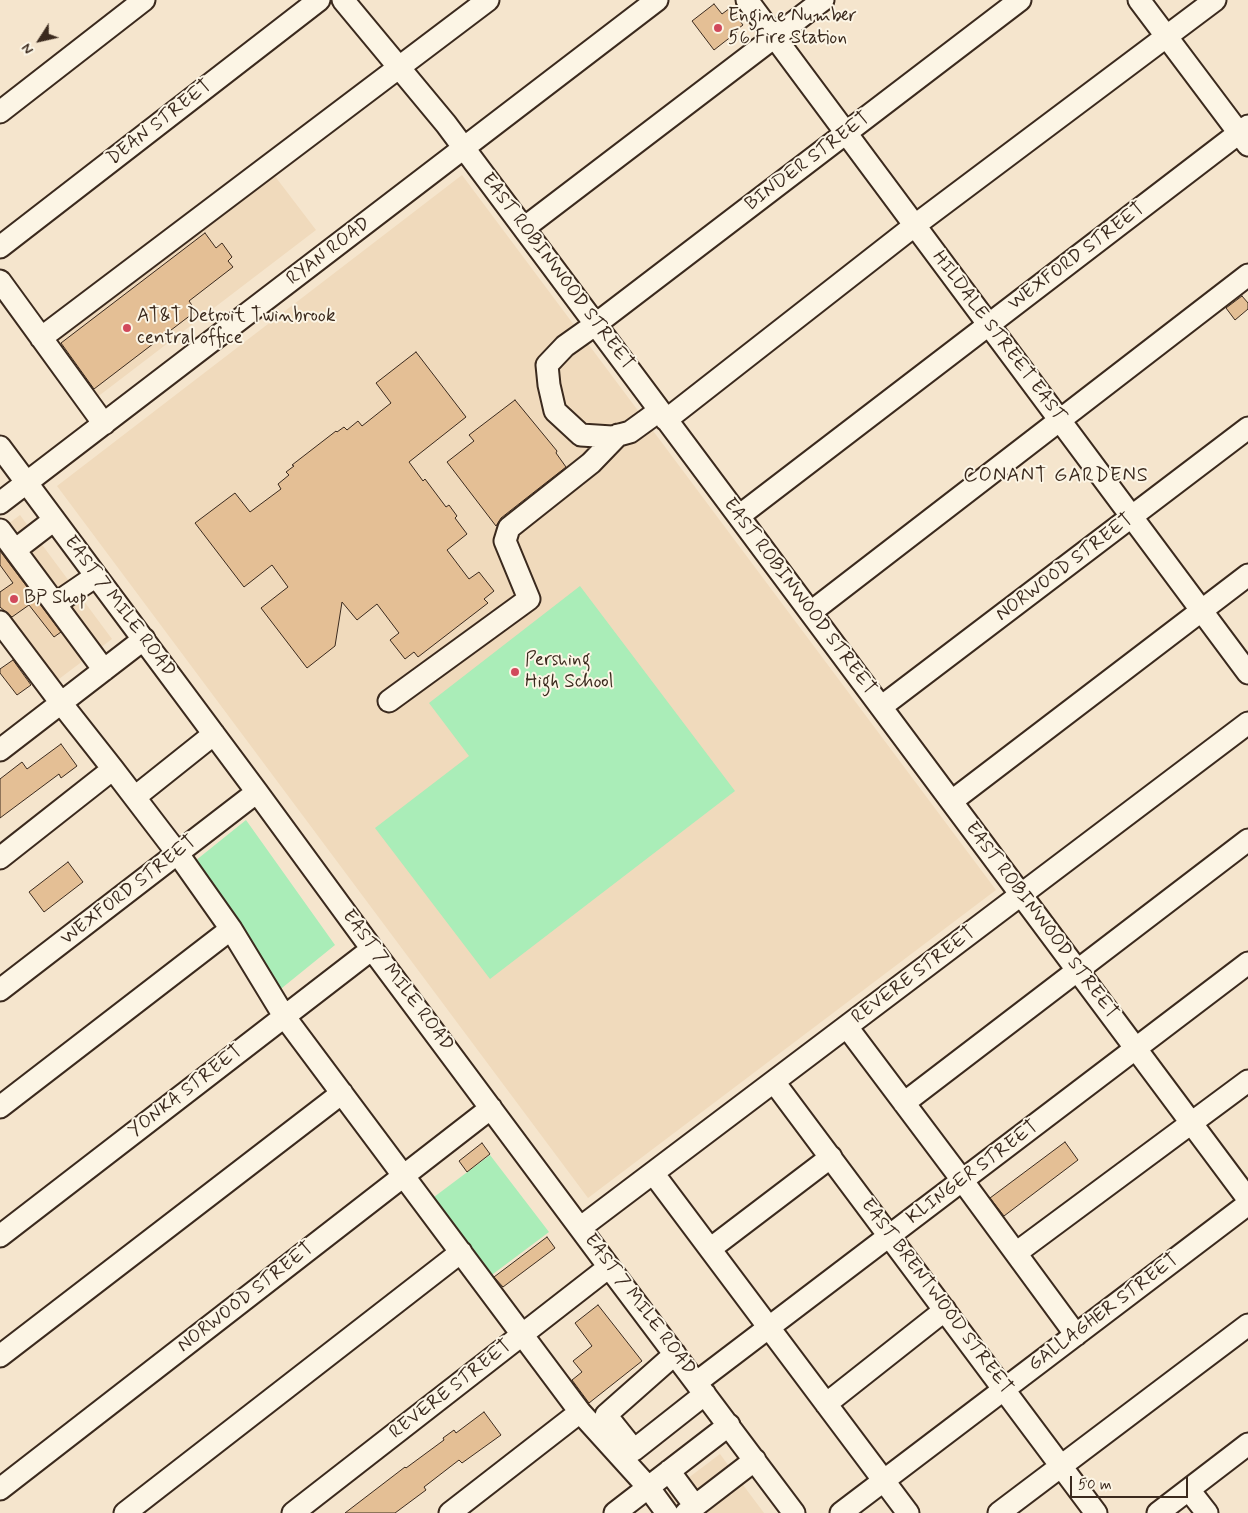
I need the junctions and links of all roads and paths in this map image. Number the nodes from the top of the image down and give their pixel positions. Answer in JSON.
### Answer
{"nodes":[{"id":1,"x":144,"y":0,"type":"edge"},
{"id":2,"x":319,"y":0,"type":"edge"},
{"id":3,"x":343,"y":0,"type":"edge"},
{"id":4,"x":488,"y":0,"type":"edge"},
{"id":5,"x":657,"y":0,"type":"edge"},
{"id":6,"x":747,"y":0,"type":"edge"},
{"id":7,"x":823,"y":0,"type":"edge"},
{"id":8,"x":1020,"y":0,"type":"edge"},
{"id":9,"x":1139,"y":0,"type":"edge"},
{"id":10,"x":1215,"y":0,"type":"edge"},
{"id":11,"x":775,"y":37,"type":"junction"},
{"id":12,"x":1167,"y":37,"type":"junction"},
{"id":13,"x":400,"y":68,"type":"junction"},
{"id":14,"x":0,"y":112,"type":"edge"},
{"id":15,"x":846,"y":134,"type":"junction"},
{"id":16,"x":1245,"y":135,"type":"edge"},
{"id":17,"x":464,"y":148,"type":"junction"},
{"id":18,"x":914,"y":226,"type":"junction"},
{"id":19,"x":524,"y":228,"type":"junction"},
{"id":20,"x":0,"y":247,"type":"edge"},
{"id":21,"x":1248,"y":275,"type":"edge"},
{"id":22,"x":0,"y":281,"type":"edge"},
{"id":23,"x":596,"y":324,"type":"junction"},
{"id":24,"x":989,"y":324,"type":"junction"},
{"id":25,"x":41,"y":338,"type":"junction"},
{"id":26,"x":663,"y":415,"type":"junction"},
{"id":27,"x":1059,"y":420,"type":"junction"},
{"id":28,"x":104,"y":424,"type":"junction"},
{"id":29,"x":1248,"y":428,"type":"edge"},
{"id":30,"x":618,"y":435,"type":"junction"},
{"id":31,"x":0,"y":448,"type":"edge"},
{"id":32,"x":27,"y":483,"type":"junction"},
{"id":33,"x":0,"y":503,"type":"edge"},
{"id":34,"x":739,"y":516,"type":"junction"},
{"id":35,"x":1132,"y":517,"type":"junction"},
{"id":36,"x":54,"y":520,"type":"junction"},
{"id":37,"x":5,"y":538,"type":"edge"},
{"id":38,"x":1248,"y":574,"type":"edge"},
{"id":39,"x":96,"y":576,"type":"junction"},
{"id":40,"x":55,"y":604,"type":"junction"},
{"id":41,"x":1201,"y":610,"type":"junction"},
{"id":42,"x":810,"y":612,"type":"junction"},
{"id":43,"x":1,"y":625,"type":"edge"},
{"id":44,"x":144,"y":639,"type":"junction"},
{"id":45,"x":104,"y":670,"type":"junction"},
{"id":46,"x":1248,"y":673,"type":"edge"},
{"id":47,"x":389,"y":701,"type":"dead end"},
{"id":48,"x":61,"y":703,"type":"junction"},
{"id":49,"x":881,"y":707,"type":"junction"},
{"id":50,"x":1248,"y":723,"type":"edge"},
{"id":51,"x":214,"y":734,"type":"junction"},
{"id":52,"x":0,"y":750,"type":"edge"},
{"id":53,"x":113,"y":769,"type":"junction"},
{"id":54,"x":257,"y":792,"type":"junction"},
{"id":55,"x":135,"y":797,"type":"junction"},
{"id":56,"x":952,"y":801,"type":"junction"},
{"id":57,"x":1248,"y":840,"type":"edge"},
{"id":58,"x":178,"y":854,"type":"junction"},
{"id":59,"x":0,"y":858,"type":"edge"},
{"id":60,"x":1021,"y":895,"type":"junction"},
{"id":61,"x":231,"y":929,"type":"junction"},
{"id":62,"x":372,"y":949,"type":"junction"},
{"id":63,"x":1248,"y":963,"type":"edge"},
{"id":64,"x":1077,"y":970,"type":"junction"},
{"id":65,"x":0,"y":990,"type":"edge"},
{"id":66,"x":284,"y":1016,"type":"junction"},
{"id":67,"x":847,"y":1027,"type":"junction"},
{"id":68,"x":1136,"y":1049,"type":"junction"},
{"id":69,"x":1248,"y":1081,"type":"edge"},
{"id":70,"x":774,"y":1082,"type":"junction"},
{"id":71,"x":342,"y":1094,"type":"junction"},
{"id":72,"x":904,"y":1103,"type":"junction"},
{"id":73,"x":0,"y":1107,"type":"edge"},
{"id":74,"x":492,"y":1108,"type":"junction"},
{"id":75,"x":1191,"y":1122,"type":"junction"},
{"id":76,"x":830,"y":1157,"type":"junction"},
{"id":77,"x":653,"y":1173,"type":"junction"},
{"id":78,"x":404,"y":1176,"type":"junction"},
{"id":79,"x":962,"y":1180,"type":"junction"},
{"id":80,"x":1248,"y":1199,"type":"edge"},
{"id":81,"x":1248,"y":1204,"type":"edge"},
{"id":82,"x":580,"y":1228,"type":"junction"},
{"id":83,"x":0,"y":1236,"type":"edge"},
{"id":84,"x":889,"y":1236,"type":"junction"},
{"id":85,"x":710,"y":1249,"type":"junction"},
{"id":86,"x":462,"y":1252,"type":"junction"},
{"id":87,"x":1016,"y":1253,"type":"junction"},
{"id":88,"x":609,"y":1267,"type":"junction"},
{"id":89,"x":945,"y":1310,"type":"junction"},
{"id":90,"x":1248,"y":1325,"type":"edge"},
{"id":91,"x":768,"y":1328,"type":"junction"},
{"id":92,"x":523,"y":1334,"type":"junction"},
{"id":93,"x":1076,"y":1335,"type":"junction"},
{"id":94,"x":675,"y":1354,"type":"junction"},
{"id":95,"x":0,"y":1356,"type":"edge"},
{"id":96,"x":701,"y":1388,"type":"junction"},
{"id":97,"x":1005,"y":1389,"type":"junction"},
{"id":98,"x":826,"y":1404,"type":"junction"},
{"id":99,"x":580,"y":1412,"type":"junction"},
{"id":100,"x":729,"y":1425,"type":"junction"},
{"id":101,"x":1248,"y":1444,"type":"edge"},
{"id":102,"x":755,"y":1460,"type":"junction"},
{"id":103,"x":1062,"y":1466,"type":"junction"},
{"id":104,"x":669,"y":1471,"type":"junction"},
{"id":105,"x":884,"y":1481,"type":"junction"},
{"id":106,"x":648,"y":1487,"type":"junction"},
{"id":107,"x":0,"y":1489,"type":"edge"},
{"id":108,"x":1189,"y":1490,"type":"junction"},
{"id":109,"x":691,"y":1509,"type":"edge"},
{"id":110,"x":125,"y":1513,"type":"edge"},
{"id":111,"x":293,"y":1513,"type":"edge"},
{"id":112,"x":450,"y":1513,"type":"edge"},
{"id":113,"x":614,"y":1513,"type":"edge"},
{"id":114,"x":667,"y":1513,"type":"edge"},
{"id":115,"x":794,"y":1513,"type":"edge"},
{"id":116,"x":841,"y":1513,"type":"edge"},
{"id":117,"x":908,"y":1513,"type":"edge"},
{"id":118,"x":998,"y":1513,"type":"edge"},
{"id":119,"x":1096,"y":1513,"type":"edge"},
{"id":120,"x":1158,"y":1513,"type":"edge"},
{"id":121,"x":1207,"y":1513,"type":"edge"}],
"edges":[{"from":1,"to":14,"type":"street"},
{"from":2,"to":20,"type":"street","name":"DEAN STREET"},
{"from":3,"to":13,"type":"street","name":"EAST ROBINWOOD STREET"},
{"from":4,"to":13,"type":"street"},
{"from":5,"to":17,"type":"street","name":"RYAN ROAD"},
{"from":6,"to":11,"type":"street","name":"HILDALE STREET EAST"},
{"from":7,"to":11,"type":"street"},
{"from":8,"to":15,"type":"street","name":"BINDER STREET"},
{"from":9,"to":12,"type":"street"},
{"from":10,"to":12,"type":"street"},
{"from":11,"to":15,"type":"street","name":"HILDALE STREET EAST"},
{"from":11,"to":19,"type":"street"},
{"from":12,"to":16,"type":"street"},
{"from":12,"to":18,"type":"street"},
{"from":13,"to":17,"type":"street","name":"EAST ROBINWOOD STREET"},
{"from":13,"to":25,"type":"street"},
{"from":15,"to":18,"type":"street","name":"HILDALE STREET EAST"},
{"from":15,"to":23,"type":"street","name":"BINDER STREET"},
{"from":16,"to":24,"type":"street","name":"WEXFORD STREET"},
{"from":17,"to":19,"type":"street","name":"EAST ROBINWOOD STREET"},
{"from":17,"to":28,"type":"street","name":"RYAN ROAD"},
{"from":18,"to":24,"type":"street","name":"HILDALE STREET EAST"},
{"from":18,"to":26,"type":"street"},
{"from":19,"to":23,"type":"street","name":"EAST ROBINWOOD STREET"},
{"from":21,"to":27,"type":"street"},
{"from":22,"to":25,"type":"street"},
{"from":23,"to":26,"type":"street","name":"EAST ROBINWOOD STREET"},
{"from":23,"to":30,"type":"street","name":"BINDER STREET"},
{"from":24,"to":27,"type":"street","name":"HILDALE STREET EAST"},
{"from":24,"to":34,"type":"street","name":"WEXFORD STREET"},
{"from":25,"to":28,"type":"street"},
{"from":26,"to":30,"type":"street"},
{"from":26,"to":34,"type":"street","name":"EAST ROBINWOOD STREET"},
{"from":27,"to":35,"type":"street","name":"HILDALE STREET EAST"},
{"from":27,"to":42,"type":"street"},
{"from":28,"to":32,"type":"street","name":"RYAN ROAD"},
{"from":29,"to":35,"type":"street","name":"NORWOOD STREET"},
{"from":30,"to":47,"type":"street"},
{"from":31,"to":32,"type":"street","name":"EAST 7 MILE ROAD"},
{"from":32,"to":33,"type":"street","name":"RYAN ROAD"},
{"from":32,"to":36,"type":"street","name":"EAST 7 MILE ROAD"},
{"from":34,"to":42,"type":"street","name":"EAST ROBINWOOD STREET"},
{"from":35,"to":41,"type":"street","name":"HILDALE STREET EAST"},
{"from":35,"to":49,"type":"street","name":"NORWOOD STREET"},
{"from":36,"to":37,"type":"street"},
{"from":36,"to":39,"type":"street","name":"EAST 7 MILE ROAD"},
{"from":37,"to":40,"type":"street"},
{"from":38,"to":41,"type":"street"},
{"from":39,"to":40,"type":"street"},
{"from":39,"to":44,"type":"street","name":"EAST 7 MILE ROAD"},
{"from":40,"to":45,"type":"street"},
{"from":41,"to":46,"type":"street","name":"HILDALE STREET EAST"},
{"from":41,"to":56,"type":"street"},
{"from":42,"to":49,"type":"street","name":"EAST ROBINWOOD STREET"},
{"from":43,"to":48,"type":"street"},
{"from":44,"to":45,"type":"street"},
{"from":44,"to":51,"type":"street","name":"EAST 7 MILE ROAD"},
{"from":45,"to":48,"type":"street"},
{"from":48,"to":52,"type":"street"},
{"from":48,"to":53,"type":"street"},
{"from":49,"to":56,"type":"street","name":"EAST ROBINWOOD STREET"},
{"from":50,"to":60,"type":"street","name":"REVERE STREET"},
{"from":51,"to":54,"type":"street","name":"EAST 7 MILE ROAD"},
{"from":51,"to":55,"type":"street"},
{"from":53,"to":55,"type":"street"},
{"from":53,"to":59,"type":"street"},
{"from":54,"to":58,"type":"street","name":"WEXFORD STREET"},
{"from":54,"to":62,"type":"street","name":"EAST 7 MILE ROAD"},
{"from":55,"to":58,"type":"street"},
{"from":56,"to":60,"type":"street","name":"EAST ROBINWOOD STREET"},
{"from":57,"to":64,"type":"street"},
{"from":58,"to":61,"type":"street"},
{"from":58,"to":65,"type":"street","name":"WEXFORD STREET"},
{"from":60,"to":64,"type":"street","name":"EAST ROBINWOOD STREET"},
{"from":60,"to":67,"type":"street","name":"REVERE STREET"},
{"from":61,"to":66,"type":"street"},
{"from":61,"to":73,"type":"street"},
{"from":62,"to":66,"type":"street","name":"YONKA STREET"},
{"from":62,"to":74,"type":"street","name":"EAST 7 MILE ROAD"},
{"from":63,"to":68,"type":"street","name":"KLINGER STREET"},
{"from":64,"to":68,"type":"street","name":"EAST ROBINWOOD STREET"},
{"from":64,"to":72,"type":"street"},
{"from":66,"to":71,"type":"street"},
{"from":66,"to":83,"type":"street","name":"YONKA STREET"},
{"from":67,"to":70,"type":"street","name":"REVERE STREET"},
{"from":67,"to":72,"type":"street"},
{"from":68,"to":75,"type":"street","name":"EAST ROBINWOOD STREET"},
{"from":68,"to":79,"type":"street","name":"KLINGER STREET"},
{"from":69,"to":75,"type":"street"},
{"from":70,"to":76,"type":"street","name":"EAST BRENTWOOD STREET"},
{"from":70,"to":77,"type":"street","name":"REVERE STREET"},
{"from":71,"to":78,"type":"street"},
{"from":71,"to":95,"type":"street"},
{"from":72,"to":79,"type":"street"},
{"from":74,"to":78,"type":"street","name":"NORWOOD STREET"},
{"from":74,"to":82,"type":"street","name":"EAST 7 MILE ROAD"},
{"from":75,"to":80,"type":"street","name":"EAST ROBINWOOD STREET"},
{"from":75,"to":87,"type":"street"},
{"from":76,"to":84,"type":"street","name":"EAST BRENTWOOD STREET"},
{"from":76,"to":85,"type":"street"},
{"from":77,"to":82,"type":"street","name":"REVERE STREET"},
{"from":77,"to":85,"type":"street"},
{"from":78,"to":86,"type":"street"},
{"from":78,"to":107,"type":"street","name":"NORWOOD STREET"},
{"from":79,"to":84,"type":"street","name":"KLINGER STREET"},
{"from":79,"to":87,"type":"street"},
{"from":81,"to":93,"type":"street","name":"GALLAGHER STREET"},
{"from":82,"to":88,"type":"street","name":"EAST 7 MILE ROAD"},
{"from":84,"to":89,"type":"street","name":"EAST BRENTWOOD STREET"},
{"from":84,"to":91,"type":"street","name":"KLINGER STREET"},
{"from":85,"to":91,"type":"street"},
{"from":86,"to":92,"type":"street"},
{"from":86,"to":110,"type":"street"},
{"from":87,"to":93,"type":"street"},
{"from":88,"to":92,"type":"street","name":"REVERE STREET"},
{"from":88,"to":94,"type":"street","name":"EAST 7 MILE ROAD"},
{"from":89,"to":97,"type":"street","name":"EAST BRENTWOOD STREET"},
{"from":89,"to":98,"type":"street"},
{"from":90,"to":103,"type":"street"},
{"from":91,"to":96,"type":"street","name":"KLINGER STREET"},
{"from":91,"to":98,"type":"street"},
{"from":92,"to":99,"type":"street"},
{"from":92,"to":111,"type":"street","name":"REVERE STREET"},
{"from":93,"to":97,"type":"street","name":"GALLAGHER STREET"},
{"from":94,"to":96,"type":"street","name":"EAST 7 MILE ROAD"},
{"from":94,"to":96,"type":"street","name":"KLINGER STREET"},
{"from":96,"to":100,"type":"street","name":"EAST 7 MILE ROAD"},
{"from":97,"to":103,"type":"street","name":"EAST BRENTWOOD STREET"},
{"from":97,"to":105,"type":"street","name":"GALLAGHER STREET"},
{"from":98,"to":105,"type":"street"},
{"from":99,"to":106,"type":"street"},
{"from":99,"to":112,"type":"street"},
{"from":100,"to":102,"type":"street","name":"EAST 7 MILE ROAD"},
{"from":100,"to":104,"type":"street"},
{"from":101,"to":108,"type":"street"},
{"from":102,"to":109,"type":"street"},
{"from":102,"to":115,"type":"street","name":"EAST 7 MILE ROAD"},
{"from":103,"to":118,"type":"street"},
{"from":103,"to":119,"type":"street","name":"EAST BRENTWOOD STREET"},
{"from":104,"to":106,"type":"street"},
{"from":104,"to":109,"type":"street"},
{"from":105,"to":116,"type":"street","name":"GALLAGHER STREET"},
{"from":105,"to":117,"type":"street"},
{"from":106,"to":113,"type":"street"},
{"from":106,"to":114,"type":"street"},
{"from":108,"to":120,"type":"street"},
{"from":108,"to":121,"type":"street"}]}
